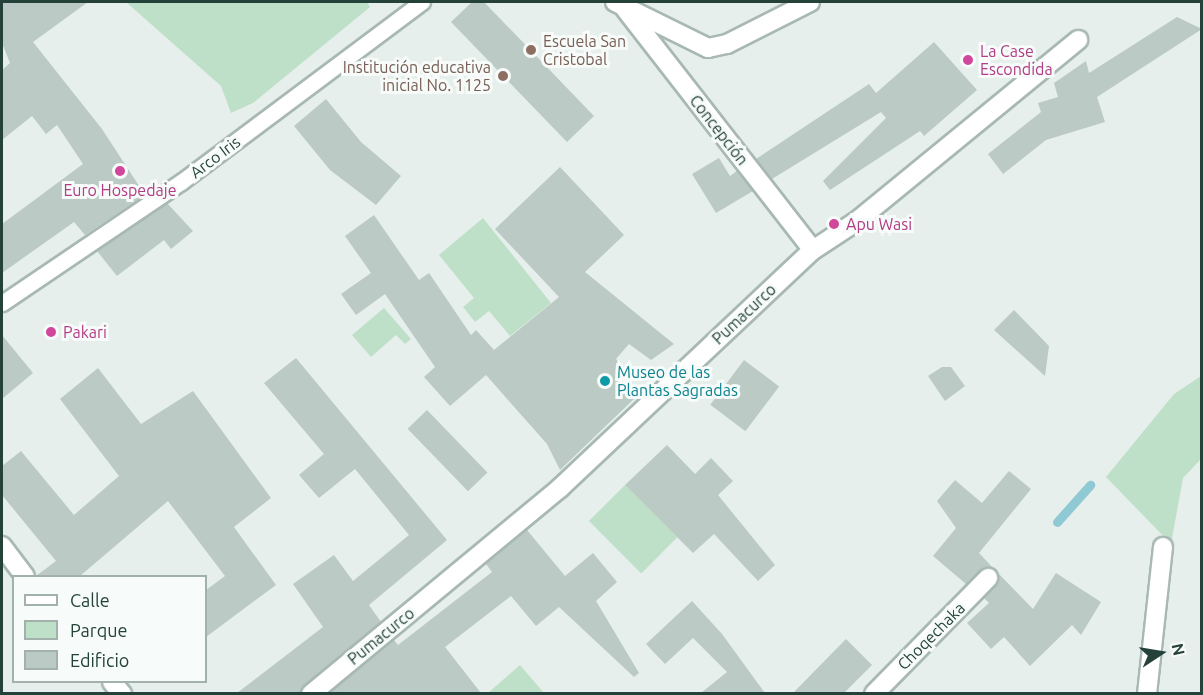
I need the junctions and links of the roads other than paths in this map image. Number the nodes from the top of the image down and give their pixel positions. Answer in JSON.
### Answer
{"nodes":[{"id":1,"x":422,"y":2,"type":"edge"},
{"id":2,"x":810,"y":2,"type":"edge"},
{"id":3,"x":620,"y":6,"type":"edge"},
{"id":4,"x":1078,"y":40,"type":"dead end"},
{"id":5,"x":813,"y":250,"type":"junction"},
{"id":6,"x":2,"y":303,"type":"edge"},
{"id":7,"x":2,"y":546,"type":"edge"},
{"id":8,"x":1163,"y":547,"type":"dead end"},
{"id":9,"x":24,"y":575,"type":"edge"},
{"id":10,"x":988,"y":578,"type":"dead end"},
{"id":11,"x":311,"y":693,"type":"edge"},
{"id":12,"x":874,"y":693,"type":"edge"},
{"id":13,"x":1147,"y":693,"type":"edge"}],
"edges":[{"from":1,"to":6,"type":"lane","name":"Arco Iris"},
{"from":2,"to":3,"type":"street"},
{"from":3,"to":5,"type":"street","name":"Concepción"},
{"from":4,"to":5,"type":"street","name":"Pumacurco"},
{"from":5,"to":11,"type":"street","name":"Pumacurco"},
{"from":7,"to":9,"type":"street"},
{"from":8,"to":13,"type":"street"},
{"from":10,"to":12,"type":"street","name":"Choqechaka"}]}
